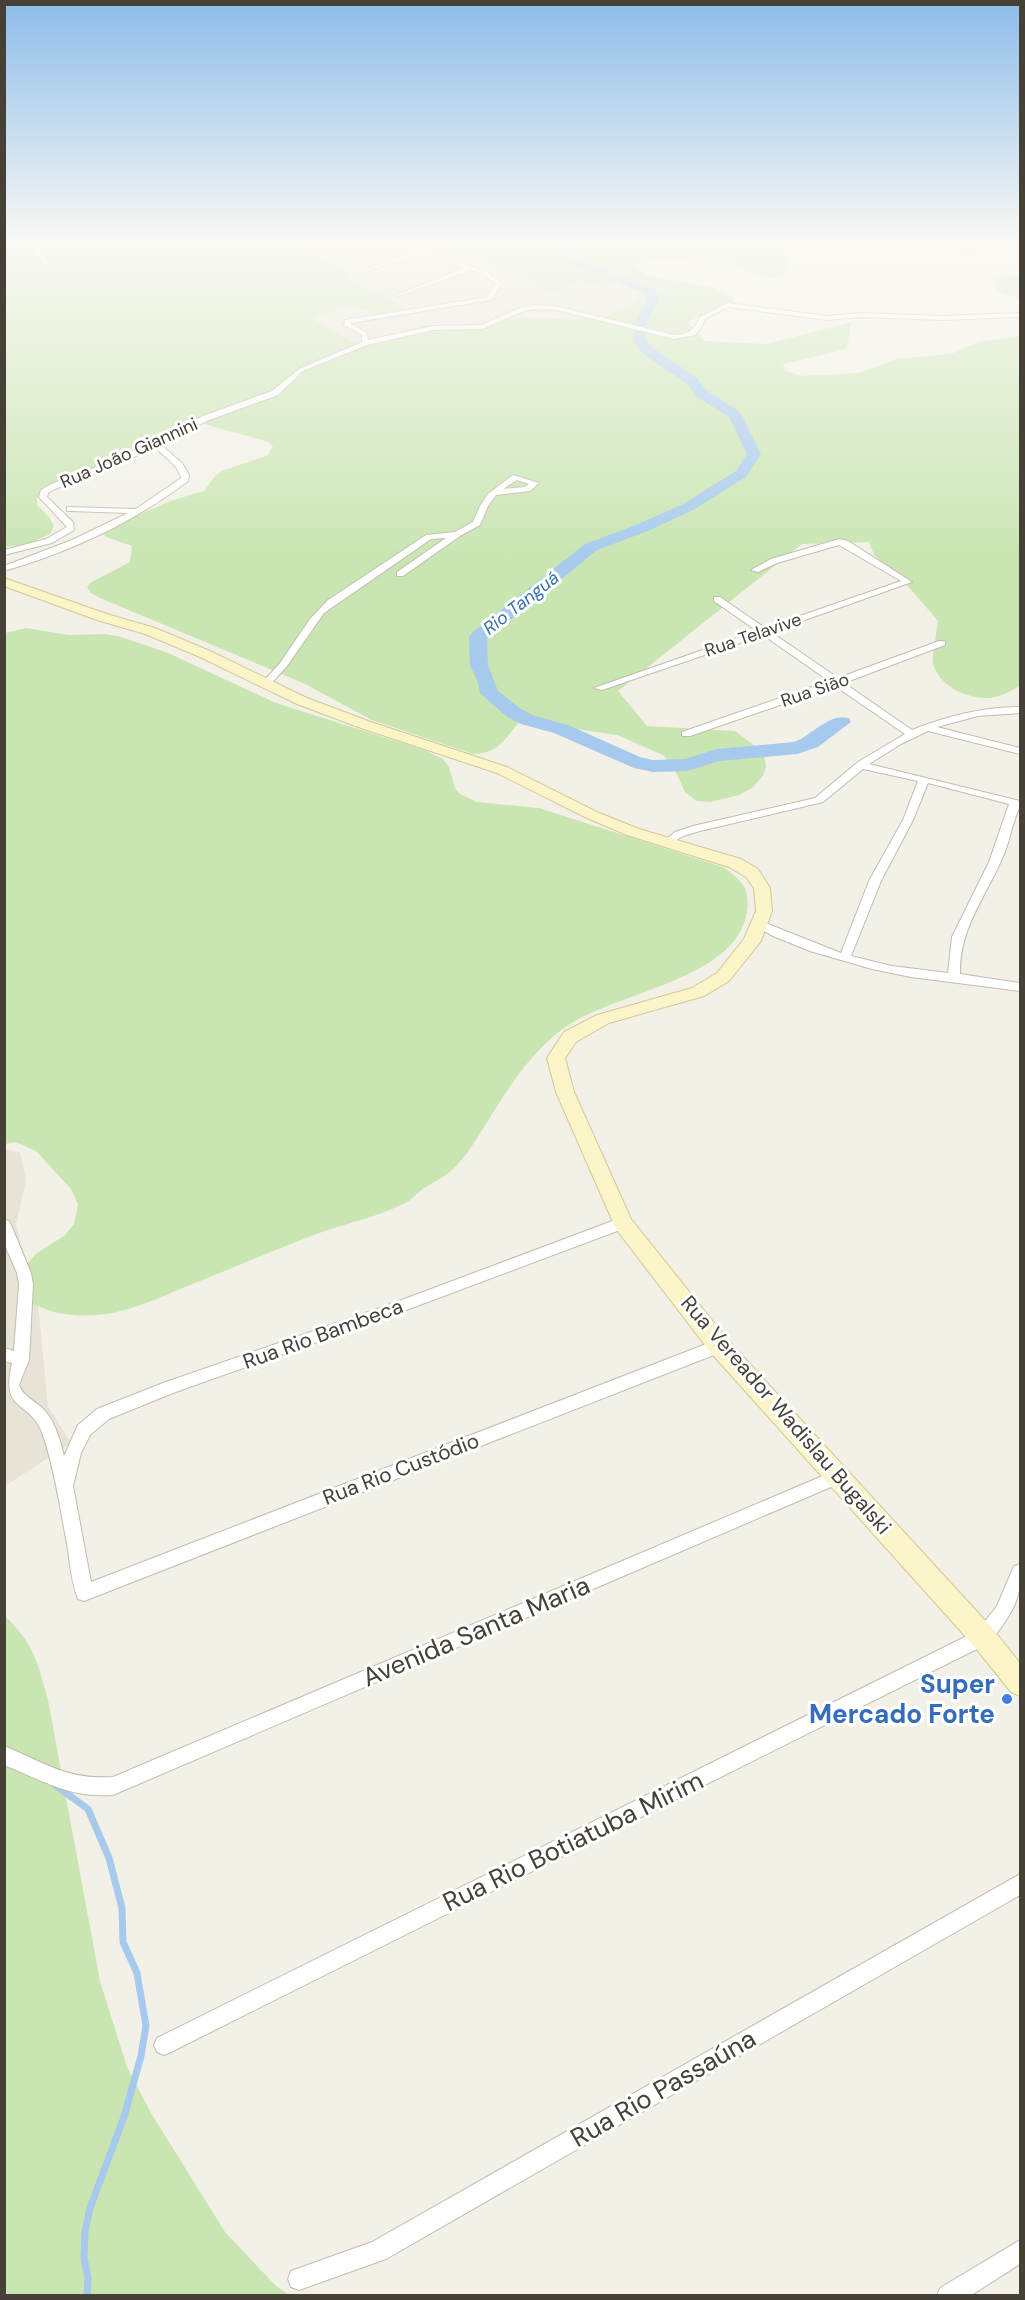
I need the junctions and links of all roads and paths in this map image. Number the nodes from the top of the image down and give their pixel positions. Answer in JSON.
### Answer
{"nodes":[{"id":1,"x":350,"y":349,"type":"edge"},
{"id":2,"x":154,"y":443,"type":"junction"},
{"id":3,"x":494,"y":493,"type":"dead end"},
{"id":4,"x":70,"y":509,"type":"dead end"},
{"id":5,"x":137,"y":511,"type":"junction"},
{"id":6,"x":457,"y":534,"type":"junction"},
{"id":7,"x":4,"y":553,"type":"edge"},
{"id":8,"x":4,"y":569,"type":"edge"},
{"id":9,"x":755,"y":570,"type":"dead end"},
{"id":10,"x":400,"y":574,"type":"dead end"},
{"id":11,"x":8,"y":586,"type":"edge"},
{"id":12,"x":717,"y":600,"type":"dead end"},
{"id":13,"x":764,"y":631,"type":"junction"},
{"id":14,"x":942,"y":643,"type":"dead end"},
{"id":15,"x":837,"y":682,"type":"junction"},
{"id":16,"x":266,"y":684,"type":"junction"},
{"id":17,"x":599,"y":688,"type":"dead end"},
{"id":18,"x":1020,"y":710,"type":"edge"},
{"id":19,"x":927,"y":728,"type":"junction"},
{"id":20,"x":686,"y":734,"type":"dead end"},
{"id":21,"x":911,"y":734,"type":"junction"},
{"id":22,"x":1020,"y":752,"type":"edge"},
{"id":23,"x":861,"y":765,"type":"junction"},
{"id":24,"x":924,"y":779,"type":"junction"},
{"id":25,"x":1018,"y":803,"type":"edge"},
{"id":26,"x":668,"y":842,"type":"junction"},
{"id":27,"x":759,"y":925,"type":"junction"},
{"id":28,"x":845,"y":957,"type":"junction"},
{"id":29,"x":954,"y":976,"type":"junction"},
{"id":30,"x":1020,"y":987,"type":"edge"},
{"id":31,"x":623,"y":1223,"type":"junction"},
{"id":32,"x":4,"y":1225,"type":"edge"},
{"id":33,"x":719,"y":1346,"type":"junction"},
{"id":34,"x":4,"y":1354,"type":"edge"},
{"id":35,"x":21,"y":1360,"type":"junction"},
{"id":36,"x":839,"y":1476,"type":"junction"},
{"id":37,"x":65,"y":1487,"type":"junction"},
{"id":38,"x":1020,"y":1572,"type":"edge"},
{"id":39,"x":983,"y":1637,"type":"junction"},
{"id":40,"x":1020,"y":1683,"type":"edge"},
{"id":41,"x":4,"y":1755,"type":"edge"},
{"id":42,"x":1020,"y":1884,"type":"edge"},
{"id":43,"x":164,"y":2045,"type":"dead end"},
{"id":44,"x":1020,"y":2251,"type":"edge"},
{"id":45,"x":299,"y":2279,"type":"dead end"},
{"id":46,"x":948,"y":2295,"type":"edge"}],
"edges":[{"from":1,"to":2,"type":"street","name":"Rua João Giannini"},
{"from":2,"to":5,"type":"street"},
{"from":2,"to":7,"type":"street","name":"Rua João Giannini"},
{"from":3,"to":6,"type":"street"},
{"from":4,"to":5,"type":"street"},
{"from":5,"to":8,"type":"street"},
{"from":6,"to":10,"type":"street"},
{"from":6,"to":16,"type":"street"},
{"from":9,"to":13,"type":"street","name":"Rua Telavive"},
{"from":11,"to":16,"type":"main road","name":"Rua Vereador Wadislau Bugalski"},
{"from":12,"to":13,"type":"street"},
{"from":13,"to":15,"type":"street"},
{"from":13,"to":17,"type":"street","name":"Rua Telavive"},
{"from":14,"to":15,"type":"street","name":"Rua Sião"},
{"from":15,"to":20,"type":"street","name":"Rua Sião"},
{"from":15,"to":21,"type":"street"},
{"from":16,"to":26,"type":"main road","name":"Rua Vereador Wadislau Bugalski"},
{"from":18,"to":19,"type":"street"},
{"from":19,"to":21,"type":"street"},
{"from":19,"to":22,"type":"street"},
{"from":21,"to":23,"type":"street"},
{"from":23,"to":24,"type":"street"},
{"from":23,"to":26,"type":"street"},
{"from":24,"to":25,"type":"street"},
{"from":24,"to":28,"type":"street"},
{"from":25,"to":29,"type":"street"},
{"from":26,"to":27,"type":"main road","name":"Rua Vereador Wadislau Bugalski"},
{"from":27,"to":28,"type":"street"},
{"from":27,"to":31,"type":"main road","name":"Rua Vereador Wadislau Bugalski"},
{"from":28,"to":29,"type":"street"},
{"from":29,"to":30,"type":"street"},
{"from":31,"to":33,"type":"main road","name":"Rua Vereador Wadislau Bugalski"},
{"from":31,"to":37,"type":"street","name":"Rua Rio Bambeca"},
{"from":32,"to":35,"type":"street"},
{"from":33,"to":36,"type":"main road","name":"Rua Vereador Wadislau Bugalski"},
{"from":33,"to":37,"type":"street","name":"Rua Rio Custódio"},
{"from":34,"to":35,"type":"street"},
{"from":35,"to":37,"type":"street"},
{"from":36,"to":39,"type":"main road","name":"Rua Vereador Wadislau Bugalski"},
{"from":36,"to":41,"type":"street","name":"Avenida Santa Maria"},
{"from":38,"to":39,"type":"street"},
{"from":39,"to":40,"type":"main road","name":"Rua Vereador Wadislau Bugalski"},
{"from":39,"to":43,"type":"street","name":"Rua Rio Botiatuba Mirim"},
{"from":42,"to":45,"type":"street","name":"Rua Rio Passaúna"},
{"from":44,"to":46,"type":"street"}]}
